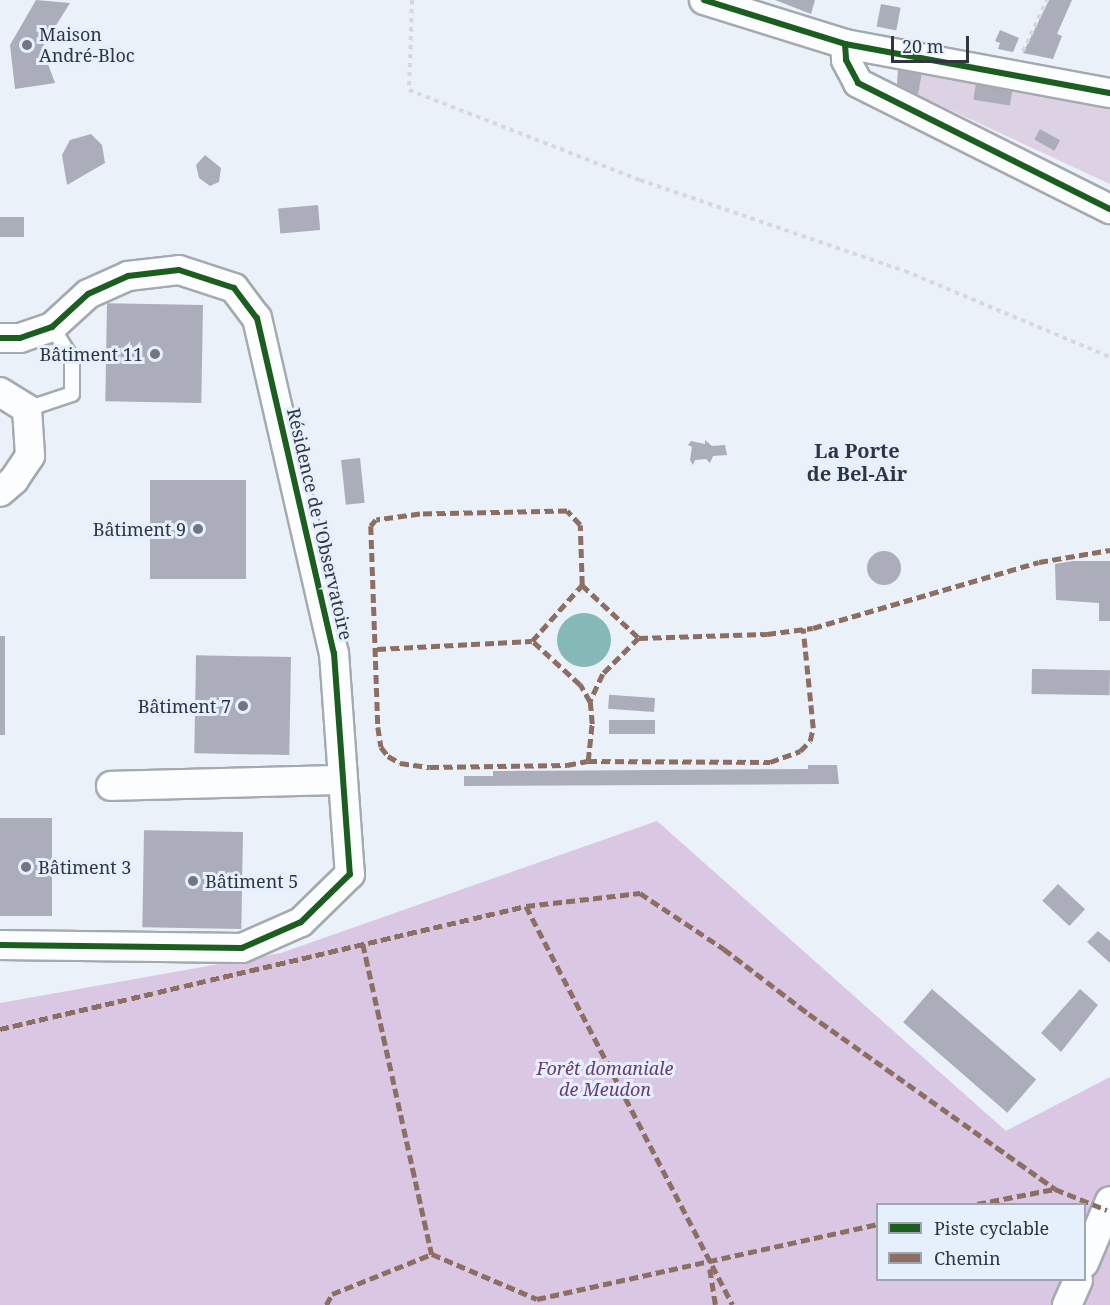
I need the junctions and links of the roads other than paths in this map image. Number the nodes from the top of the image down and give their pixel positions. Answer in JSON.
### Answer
{"nodes":[{"id":1,"x":704,"y":0,"type":"edge"},
{"id":2,"x":845,"y":44,"type":"junction"},
{"id":3,"x":1110,"y":93,"type":"edge"},
{"id":4,"x":1110,"y":209,"type":"edge"},
{"id":5,"x":52,"y":327,"type":"junction"},
{"id":6,"x":0,"y":338,"type":"edge"},
{"id":7,"x":0,"y":392,"type":"edge"},
{"id":8,"x":27,"y":409,"type":"junction"},
{"id":9,"x":0,"y":492,"type":"edge"},
{"id":10,"x":343,"y":780,"type":"junction"},
{"id":11,"x":111,"y":786,"type":"dead end"},
{"id":12,"x":0,"y":945,"type":"edge"},
{"id":13,"x":1110,"y":1201,"type":"edge"},
{"id":14,"x":1086,"y":1258,"type":"edge"},
{"id":15,"x":1078,"y":1281,"type":"edge"},
{"id":16,"x":1067,"y":1305,"type":"edge"}],
"edges":[{"from":1,"to":2,"type":"street"},
{"from":2,"to":3,"type":"street"},
{"from":2,"to":4,"type":"street"},
{"from":5,"to":6,"type":"street","name":"Résidence de l'Observatoire"},
{"from":5,"to":8,"type":"lane"},
{"from":5,"to":10,"type":"street","name":"Résidence de l'Observatoire"},
{"from":7,"to":8,"type":"street"},
{"from":8,"to":9,"type":"street"},
{"from":10,"to":11,"type":"street"},
{"from":10,"to":12,"type":"street","name":"Résidence de l'Observatoire"},
{"from":13,"to":14,"type":"street"},
{"from":15,"to":16,"type":"street"}]}
